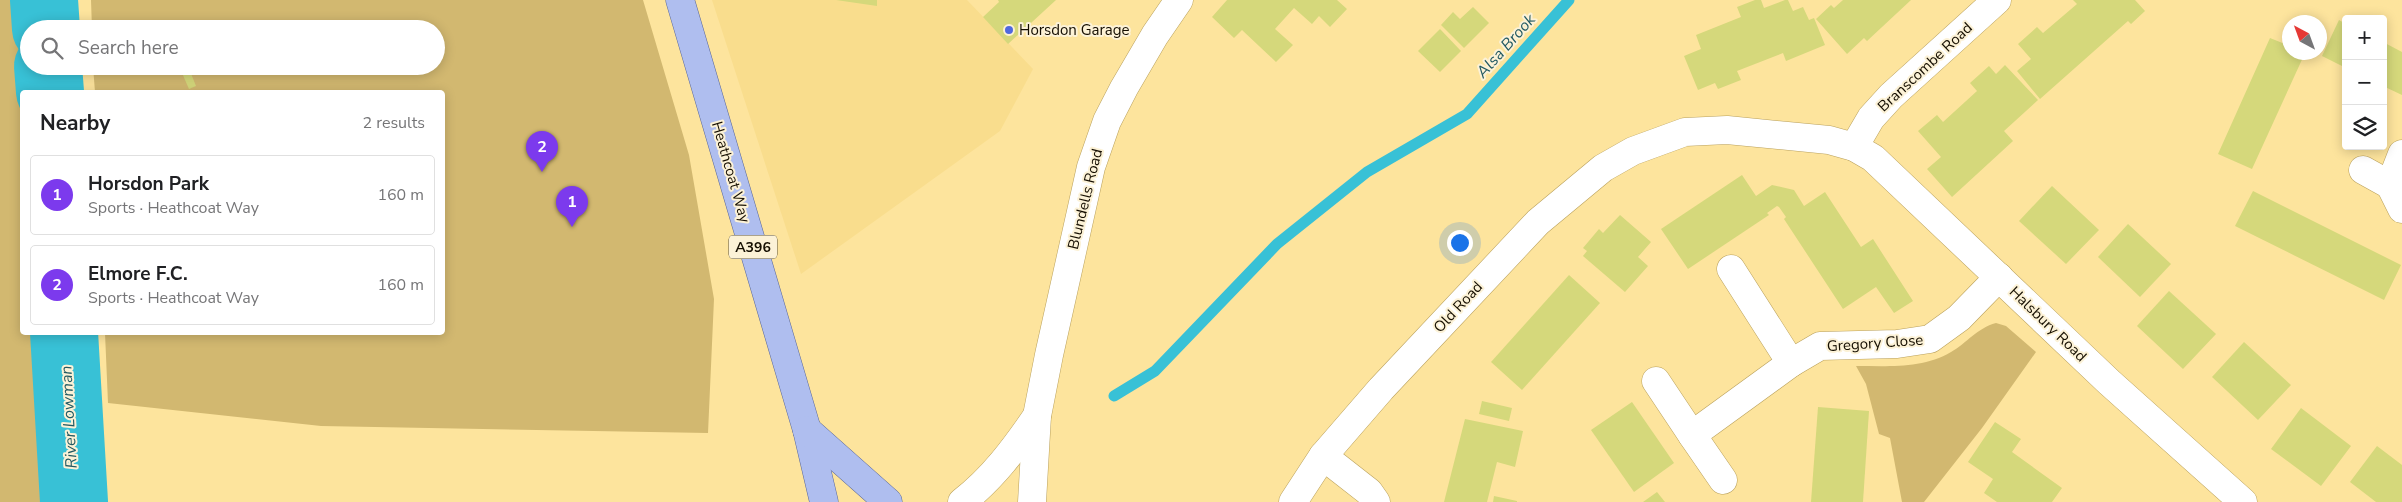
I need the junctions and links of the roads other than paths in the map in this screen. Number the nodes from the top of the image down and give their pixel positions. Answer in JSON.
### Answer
{"nodes":[{"id":1,"x":680,"y":0,"type":"edge"},
{"id":2,"x":1179,"y":0,"type":"edge"},
{"id":3,"x":1997,"y":0,"type":"edge"},
{"id":4,"x":1854,"y":147,"type":"junction"},
{"id":5,"x":2402,"y":154,"type":"edge"},
{"id":6,"x":2362,"y":170,"type":"dead end"},
{"id":7,"x":2390,"y":184,"type":"junction"},
{"id":8,"x":2402,"y":209,"type":"edge"},
{"id":9,"x":1731,"y":269,"type":"dead end"},
{"id":10,"x":1999,"y":277,"type":"junction"},
{"id":11,"x":1791,"y":363,"type":"junction"},
{"id":12,"x":1656,"y":382,"type":"dead end"},
{"id":13,"x":1037,"y":416,"type":"junction"},
{"id":14,"x":807,"y":430,"type":"junction"},
{"id":15,"x":1692,"y":435,"type":"junction"},
{"id":16,"x":1323,"y":456,"type":"junction"},
{"id":17,"x":1723,"y":480,"type":"dead end"},
{"id":18,"x":824,"y":502,"type":"edge"},
{"id":19,"x":888,"y":502,"type":"edge"},
{"id":20,"x":962,"y":502,"type":"edge"},
{"id":21,"x":1032,"y":502,"type":"edge"},
{"id":22,"x":1293,"y":502,"type":"edge"},
{"id":23,"x":1376,"y":502,"type":"edge"},
{"id":24,"x":2243,"y":502,"type":"edge"}],
"edges":[{"from":1,"to":14,"type":"main road","name":"Heathcoat Way","number":"A396"},
{"from":2,"to":13,"type":"street","name":"Blundells Road"},
{"from":3,"to":4,"type":"street","name":"Branscombe Road"},
{"from":4,"to":10,"type":"street","name":"Halsbury Road"},
{"from":4,"to":16,"type":"street","name":"Old Road"},
{"from":5,"to":7,"type":"street"},
{"from":6,"to":7,"type":"street"},
{"from":7,"to":8,"type":"street"},
{"from":9,"to":11,"type":"street"},
{"from":10,"to":11,"type":"street","name":"Gregory Close"},
{"from":10,"to":24,"type":"street","name":"Halsbury Road"},
{"from":11,"to":15,"type":"street","name":"Gregory Close"},
{"from":12,"to":15,"type":"street"},
{"from":13,"to":20,"type":"street","name":"Blundells Road"},
{"from":13,"to":21,"type":"street","name":"Blundells Road"},
{"from":14,"to":18,"type":"main road","name":"Heathcoat Way","number":"A396"},
{"from":14,"to":19,"type":"main road"},
{"from":15,"to":17,"type":"street"},
{"from":16,"to":22,"type":"street","name":"Old Road"},
{"from":16,"to":23,"type":"street"}]}
